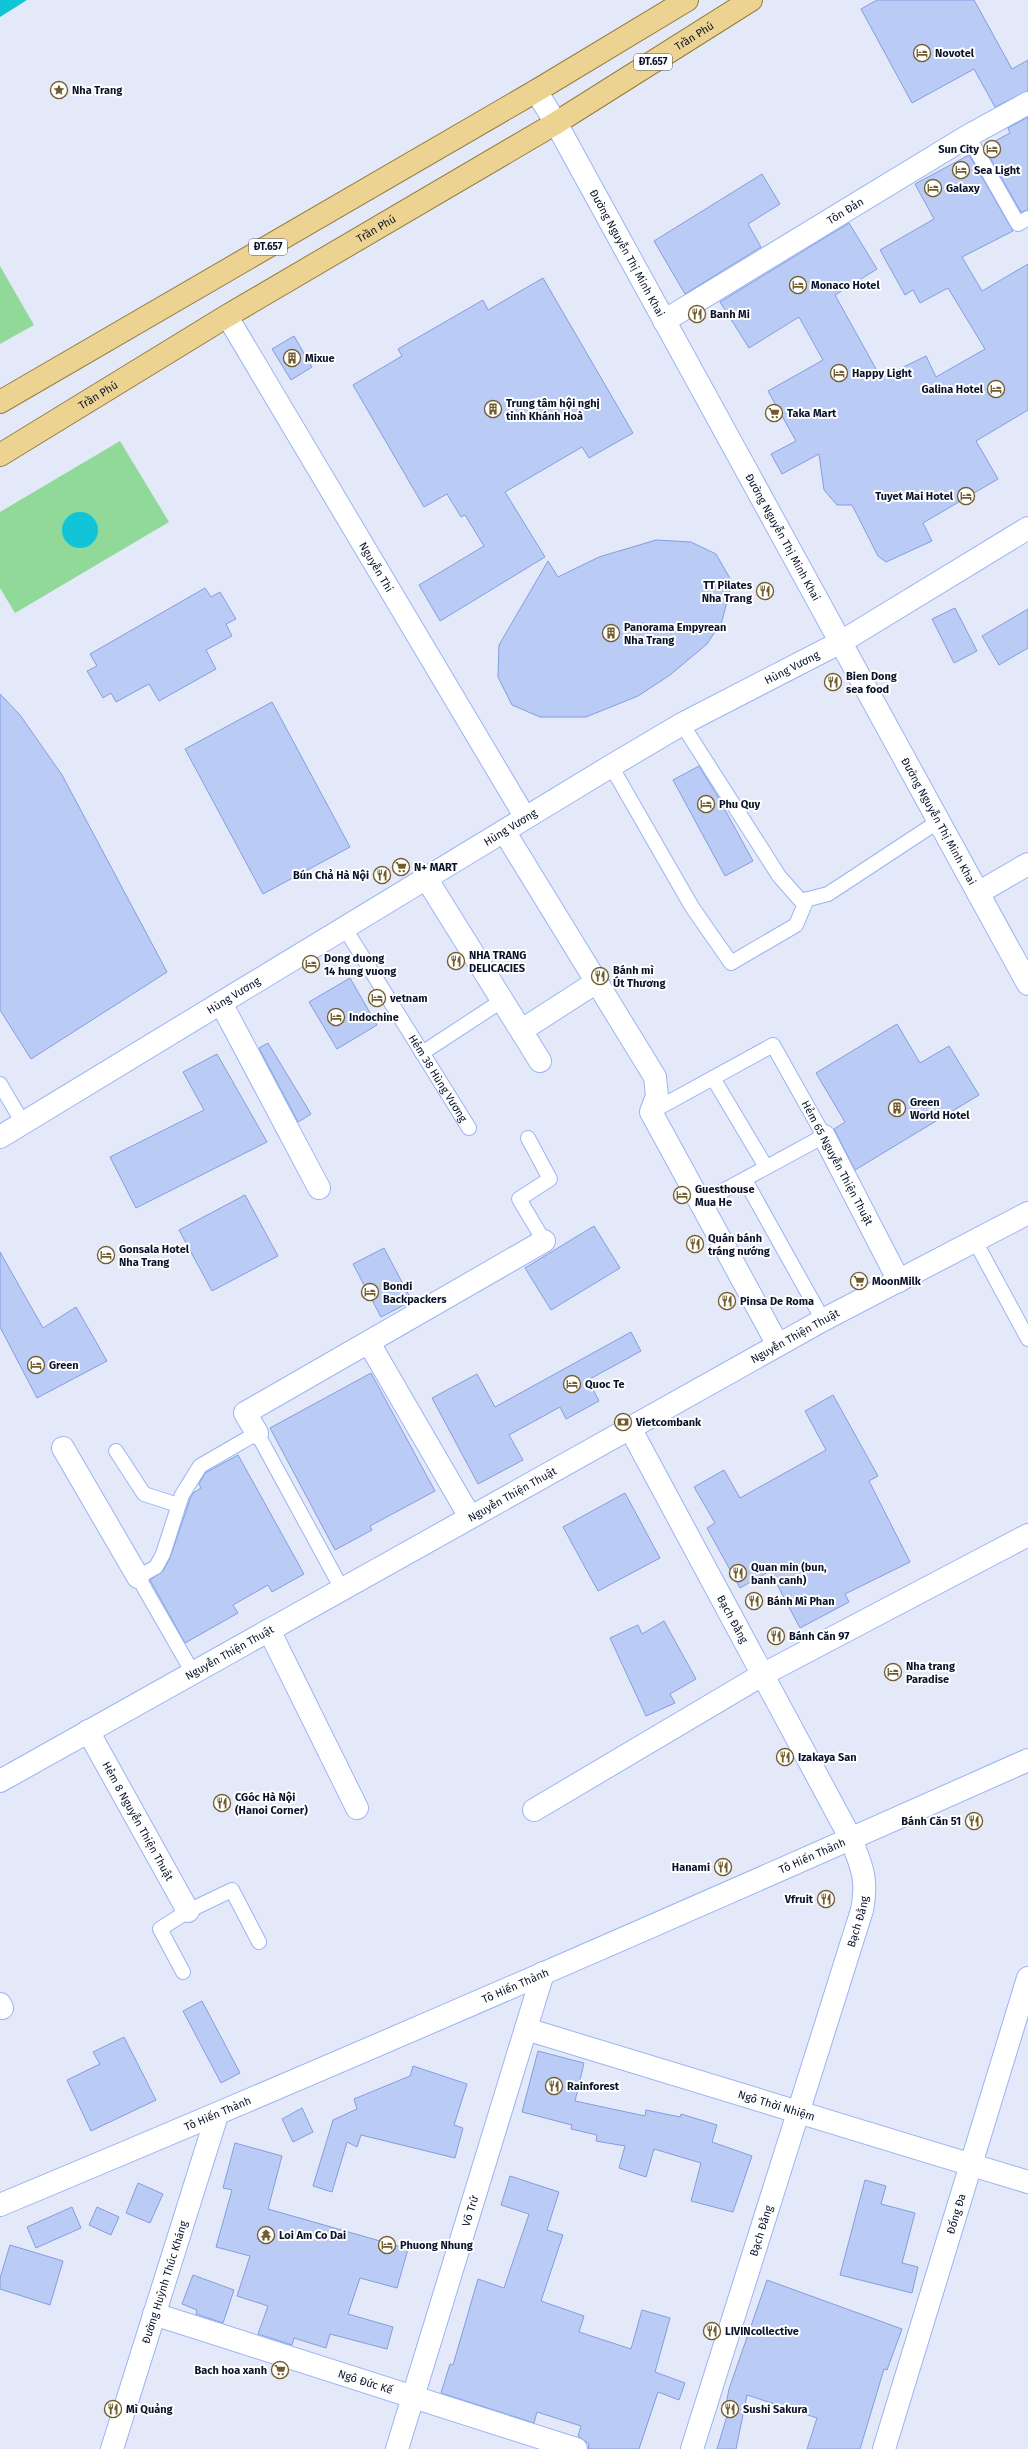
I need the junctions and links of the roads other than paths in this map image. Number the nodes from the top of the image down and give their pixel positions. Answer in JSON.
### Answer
{"nodes":[{"id":1,"x":687,"y":0,"type":"edge"},
{"id":2,"x":751,"y":0,"type":"edge"},
{"id":3,"x":536,"y":91,"type":"junction"},
{"id":4,"x":1028,"y":103,"type":"edge"},
{"id":5,"x":556,"y":123,"type":"junction"},
{"id":6,"x":968,"y":136,"type":"junction"},
{"id":7,"x":1028,"y":218,"type":"edge"},
{"id":8,"x":227,"y":316,"type":"junction"},
{"id":9,"x":664,"y":320,"type":"junction"},
{"id":10,"x":0,"y":402,"type":"edge"},
{"id":11,"x":0,"y":454,"type":"edge"},
{"id":12,"x":1028,"y":528,"type":"edge"},
{"id":13,"x":840,"y":642,"type":"junction"},
{"id":14,"x":682,"y":724,"type":"junction"},
{"id":15,"x":611,"y":766,"type":"junction"},
{"id":16,"x":525,"y":817,"type":"junction"},
{"id":17,"x":939,"y":821,"type":"junction"},
{"id":18,"x":504,"y":831,"type":"junction"},
{"id":19,"x":1028,"y":864,"type":"edge"},
{"id":20,"x":426,"y":878,"type":"junction"},
{"id":21,"x":978,"y":893,"type":"junction"},
{"id":22,"x":808,"y":899,"type":"junction"},
{"id":23,"x":344,"y":927,"type":"junction"},
{"id":24,"x":595,"y":983,"type":"junction"},
{"id":25,"x":1028,"y":984,"type":"edge"},
{"id":26,"x":503,"y":1000,"type":"junction"},
{"id":27,"x":221,"y":1003,"type":"junction"},
{"id":28,"x":522,"y":1030,"type":"junction"},
{"id":29,"x":422,"y":1053,"type":"junction"},
{"id":30,"x":540,"y":1061,"type":"dead end"},
{"id":31,"x":713,"y":1078,"type":"junction"},
{"id":32,"x":0,"y":1084,"type":"edge"},
{"id":33,"x":651,"y":1112,"type":"junction"},
{"id":34,"x":23,"y":1123,"type":"junction"},
{"id":35,"x":469,"y":1128,"type":"dead end"},
{"id":36,"x":824,"y":1136,"type":"junction"},
{"id":37,"x":0,"y":1137,"type":"edge"},
{"id":38,"x":528,"y":1138,"type":"dead end"},
{"id":39,"x":766,"y":1168,"type":"junction"},
{"id":40,"x":745,"y":1180,"type":"junction"},
{"id":41,"x":319,"y":1188,"type":"dead end"},
{"id":42,"x":699,"y":1204,"type":"junction"},
{"id":43,"x":1028,"y":1213,"type":"edge"},
{"id":44,"x":975,"y":1240,"type":"junction"},
{"id":45,"x":544,"y":1241,"type":"joint"},
{"id":46,"x":900,"y":1281,"type":"junction"},
{"id":47,"x":823,"y":1320,"type":"junction"},
{"id":48,"x":1028,"y":1339,"type":"edge"},
{"id":49,"x":369,"y":1343,"type":"junction"},
{"id":50,"x":778,"y":1345,"type":"junction"},
{"id":51,"x":630,"y":1428,"type":"junction"},
{"id":52,"x":256,"y":1433,"type":"junction"},
{"id":53,"x":63,"y":1448,"type":"dead end"},
{"id":54,"x":116,"y":1451,"type":"dead end"},
{"id":55,"x":178,"y":1505,"type":"junction"},
{"id":56,"x":470,"y":1517,"type":"junction"},
{"id":57,"x":1028,"y":1535,"type":"edge"},
{"id":58,"x":138,"y":1577,"type":"junction"},
{"id":59,"x":342,"y":1589,"type":"junction"},
{"id":60,"x":268,"y":1630,"type":"junction"},
{"id":61,"x":192,"y":1673,"type":"junction"},
{"id":62,"x":762,"y":1675,"type":"junction"},
{"id":63,"x":88,"y":1731,"type":"junction"},
{"id":64,"x":1028,"y":1760,"type":"edge"},
{"id":65,"x":0,"y":1781,"type":"edge"},
{"id":66,"x":357,"y":1808,"type":"dead end"},
{"id":67,"x":534,"y":1810,"type":"dead end"},
{"id":68,"x":851,"y":1839,"type":"junction"},
{"id":69,"x":188,"y":1911,"type":"junction"},
{"id":70,"x":259,"y":1942,"type":"dead end"},
{"id":71,"x":183,"y":1972,"type":"dead end"},
{"id":72,"x":543,"y":1973,"type":"junction"},
{"id":73,"x":1028,"y":1978,"type":"edge"},
{"id":74,"x":526,"y":2029,"type":"junction"},
{"id":75,"x":799,"y":2112,"type":"junction"},
{"id":76,"x":217,"y":2115,"type":"junction"},
{"id":77,"x":971,"y":2164,"type":"junction"},
{"id":78,"x":1028,"y":2182,"type":"edge"},
{"id":79,"x":0,"y":2205,"type":"edge"},
{"id":80,"x":154,"y":2314,"type":"junction"},
{"id":81,"x":412,"y":2397,"type":"junction"},
{"id":82,"x":112,"y":2449,"type":"edge"},
{"id":83,"x":396,"y":2449,"type":"edge"},
{"id":84,"x":576,"y":2449,"type":"edge"},
{"id":85,"x":692,"y":2449,"type":"edge"},
{"id":86,"x":884,"y":2449,"type":"edge"}],
"edges":[{"from":1,"to":3,"type":"main road","number":"ĐT.657"},
{"from":2,"to":5,"type":"main road","name":"Trần Phú","number":"ĐT.657"},
{"from":3,"to":5,"type":"street","name":"Đường Nguyễn Thị Minh Khai"},
{"from":3,"to":10,"type":"main road","number":"ĐT.657"},
{"from":4,"to":6,"type":"street","name":"Tôn Đản"},
{"from":5,"to":8,"type":"main road","name":"Trần Phú","number":"ĐT.657"},
{"from":5,"to":9,"type":"street","name":"Đường Nguyễn Thị Minh Khai"},
{"from":6,"to":7,"type":"lane"},
{"from":6,"to":9,"type":"street","name":"Tôn Đản"},
{"from":8,"to":11,"type":"main road","name":"Trần Phú","number":"ĐT.657"},
{"from":8,"to":16,"type":"street","name":"Nguyễn Thi"},
{"from":9,"to":13,"type":"street","name":"Đường Nguyễn Thị Minh Khai"},
{"from":12,"to":13,"type":"street","name":"Hùng Vương"},
{"from":13,"to":14,"type":"street","name":"Hùng Vương"},
{"from":13,"to":17,"type":"street","name":"Đường Nguyễn Thị Minh Khai"},
{"from":14,"to":15,"type":"street","name":"Hùng Vương"},
{"from":14,"to":22,"type":"lane"},
{"from":15,"to":16,"type":"street","name":"Hùng Vương"},
{"from":15,"to":22,"type":"lane"},
{"from":16,"to":18,"type":"street","name":"Hùng Vương"},
{"from":17,"to":21,"type":"street","name":"Đường Nguyễn Thị Minh Khai"},
{"from":17,"to":22,"type":"lane"},
{"from":18,"to":20,"type":"street","name":"Hùng Vương"},
{"from":18,"to":24,"type":"street"},
{"from":19,"to":21,"type":"street"},
{"from":20,"to":23,"type":"street","name":"Hùng Vương"},
{"from":20,"to":26,"type":"street"},
{"from":21,"to":25,"type":"street","name":"Đường Nguyễn Thị Minh Khai"},
{"from":23,"to":27,"type":"street","name":"Hùng Vương"},
{"from":23,"to":29,"type":"lane","name":"Hẻm 38 Hùng Vương"},
{"from":24,"to":28,"type":"street"},
{"from":24,"to":33,"type":"street"},
{"from":26,"to":28,"type":"street"},
{"from":26,"to":29,"type":"lane"},
{"from":27,"to":34,"type":"street","name":"Hùng Vương"},
{"from":27,"to":41,"type":"street"},
{"from":28,"to":30,"type":"street"},
{"from":29,"to":35,"type":"lane","name":"Hẻm 38 Hùng Vương"},
{"from":31,"to":33,"type":"lane"},
{"from":31,"to":36,"type":"lane","name":"Hẻm 65 Nguyễn Thiện Thuật"},
{"from":31,"to":39,"type":"lane"},
{"from":32,"to":34,"type":"lane"},
{"from":33,"to":42,"type":"street"},
{"from":34,"to":37,"type":"street","name":"Hùng Vương"},
{"from":36,"to":39,"type":"lane"},
{"from":36,"to":46,"type":"street","name":"Hẻm 65 Nguyễn Thiện Thuật"},
{"from":38,"to":45,"type":"lane"},
{"from":39,"to":40,"type":"lane"},
{"from":40,"to":42,"type":"lane"},
{"from":40,"to":47,"type":"lane"},
{"from":42,"to":50,"type":"street"},
{"from":43,"to":44,"type":"street","name":"Nguyễn Thiện Thuật"},
{"from":44,"to":46,"type":"street","name":"Nguyễn Thiện Thuật"},
{"from":44,"to":48,"type":"lane"},
{"from":45,"to":49,"type":"street"},
{"from":46,"to":47,"type":"street","name":"Nguyễn Thiện Thuật"},
{"from":47,"to":50,"type":"street","name":"Nguyễn Thiện Thuật"},
{"from":49,"to":52,"type":"street"},
{"from":49,"to":56,"type":"street"},
{"from":50,"to":51,"type":"street","name":"Nguyễn Thiện Thuật"},
{"from":51,"to":56,"type":"street","name":"Nguyễn Thiện Thuật"},
{"from":51,"to":62,"type":"street","name":"Bạch Đằng"},
{"from":52,"to":55,"type":"lane"},
{"from":52,"to":59,"type":"lane"},
{"from":53,"to":58,"type":"street"},
{"from":54,"to":55,"type":"lane"},
{"from":55,"to":58,"type":"lane"},
{"from":56,"to":59,"type":"street","name":"Nguyễn Thiện Thuật"},
{"from":57,"to":62,"type":"street"},
{"from":58,"to":61,"type":"lane"},
{"from":59,"to":60,"type":"street","name":"Nguyễn Thiện Thuật"},
{"from":60,"to":61,"type":"street","name":"Nguyễn Thiện Thuật"},
{"from":60,"to":66,"type":"street"},
{"from":61,"to":63,"type":"street","name":"Nguyễn Thiện Thuật"},
{"from":62,"to":67,"type":"street"},
{"from":62,"to":68,"type":"street","name":"Bạch Đằng"},
{"from":63,"to":65,"type":"street","name":"Nguyễn Thiện Thuật"},
{"from":63,"to":69,"type":"street","name":"Hẻm 8 Nguyễn Thiện Thuật"},
{"from":64,"to":68,"type":"street","name":"Tô Hiến Thành"},
{"from":68,"to":72,"type":"street","name":"Tô Hiến Thành"},
{"from":68,"to":75,"type":"street","name":"Bạch Đằng"},
{"from":69,"to":70,"type":"lane"},
{"from":69,"to":71,"type":"lane"},
{"from":72,"to":74,"type":"street","name":"Võ Trứ"},
{"from":72,"to":76,"type":"street","name":"Tô Hiến Thành"},
{"from":73,"to":77,"type":"street","name":"Đống Đa"},
{"from":74,"to":75,"type":"street","name":"Ngô Thời Nhiệm"},
{"from":74,"to":81,"type":"street","name":"Võ Trứ"},
{"from":75,"to":77,"type":"street","name":"Ngô Thời Nhiệm"},
{"from":75,"to":85,"type":"street","name":"Bạch Đằng"},
{"from":76,"to":79,"type":"street","name":"Tô Hiến Thành"},
{"from":76,"to":80,"type":"street","name":"Đường Huỳnh Thúc Kháng"},
{"from":77,"to":78,"type":"street","name":"Ngô Thời Nhiệm"},
{"from":77,"to":86,"type":"street","name":"Đống Đa"},
{"from":80,"to":81,"type":"street","name":"Ngô Đức Kế"},
{"from":80,"to":82,"type":"street","name":"Đường Huỳnh Thúc Kháng"},
{"from":81,"to":83,"type":"street","name":"Võ Trứ"},
{"from":81,"to":84,"type":"street","name":"Ngô Đức Kế"}]}
